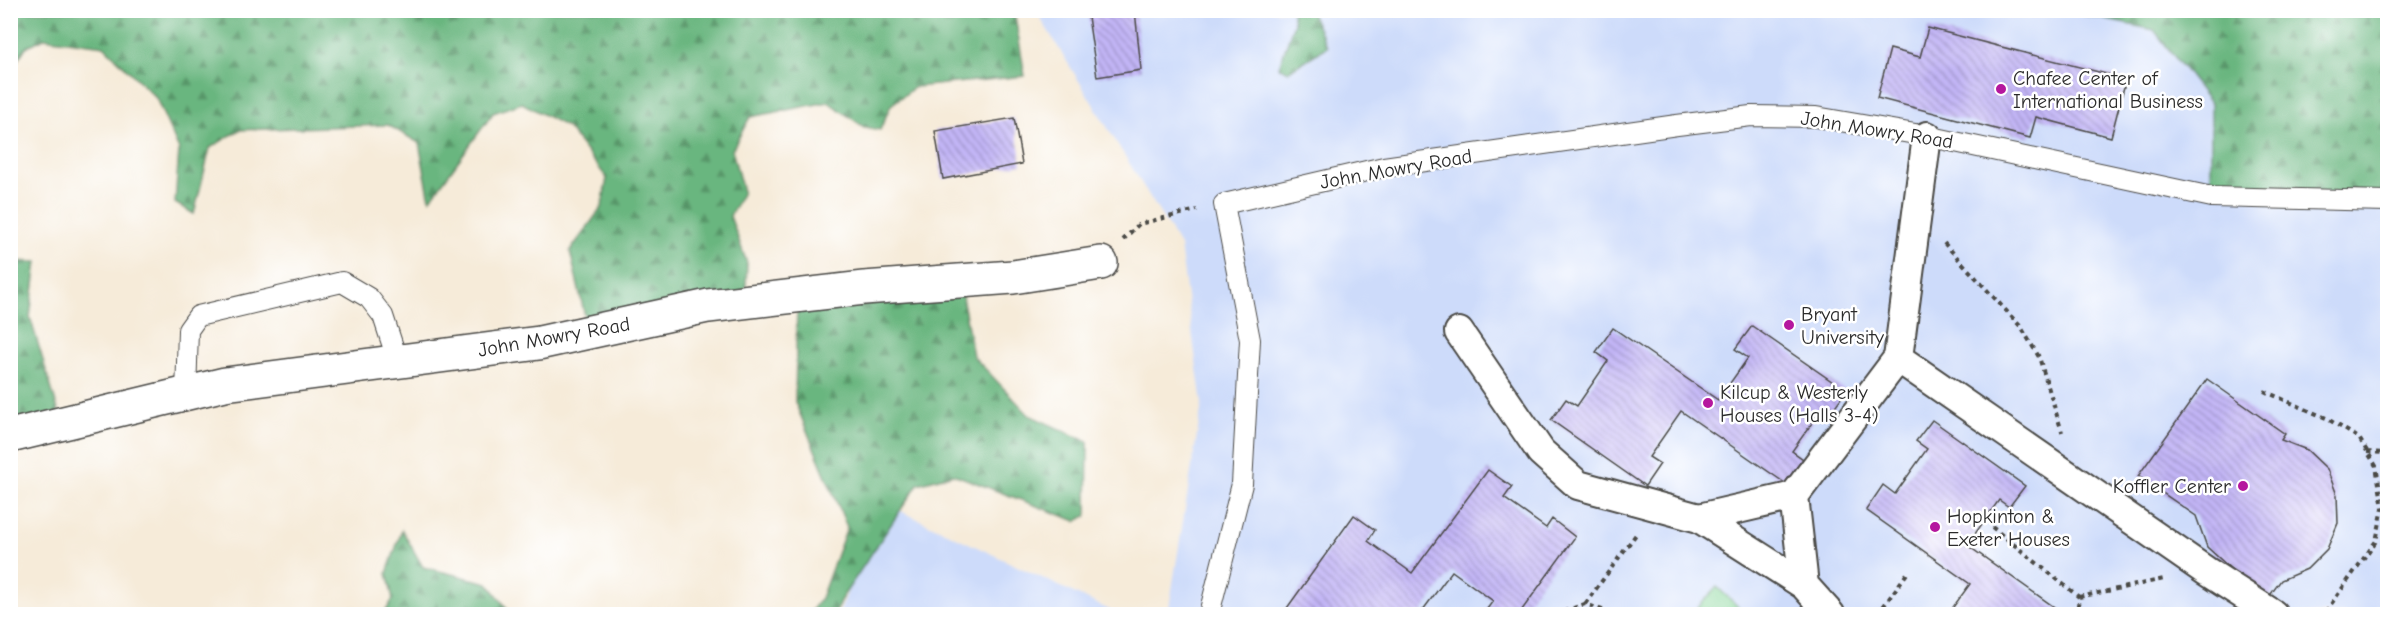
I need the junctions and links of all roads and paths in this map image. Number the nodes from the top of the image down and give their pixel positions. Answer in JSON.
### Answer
{"nodes":[{"id":1,"x":1927,"y":136,"type":"junction"},
{"id":2,"x":2388,"y":201,"type":"edge"},
{"id":3,"x":1224,"y":204,"type":"junction"},
{"id":4,"x":1916,"y":212,"type":"junction"},
{"id":5,"x":1101,"y":263,"type":"joint"},
{"id":6,"x":1459,"y":332,"type":"dead end"},
{"id":7,"x":1898,"y":358,"type":"junction"},
{"id":8,"x":398,"y":362,"type":"junction"},
{"id":9,"x":2264,"y":391,"type":"dead end"},
{"id":10,"x":186,"y":394,"type":"junction"},
{"id":11,"x":10,"y":436,"type":"edge"},
{"id":12,"x":2367,"y":452,"type":"junction"},
{"id":13,"x":2388,"y":453,"type":"edge"},
{"id":14,"x":2077,"y":481,"type":"junction"},
{"id":15,"x":1794,"y":496,"type":"junction"},
{"id":16,"x":1657,"y":506,"type":"junction"},
{"id":17,"x":1699,"y":518,"type":"junction"},
{"id":18,"x":1992,"y":527,"type":"dead end"},
{"id":19,"x":2206,"y":571,"type":"junction"},
{"id":20,"x":1908,"y":572,"type":"dead end"},
{"id":21,"x":1804,"y":585,"type":"junction"},
{"id":22,"x":2079,"y":597,"type":"junction"},
{"id":23,"x":1585,"y":604,"type":"junction"},
{"id":24,"x":1209,"y":615,"type":"edge"},
{"id":25,"x":1556,"y":615,"type":"edge"},
{"id":26,"x":1614,"y":615,"type":"edge"},
{"id":27,"x":1830,"y":615,"type":"edge"},
{"id":28,"x":1878,"y":615,"type":"edge"},
{"id":29,"x":2078,"y":615,"type":"edge"},
{"id":30,"x":2273,"y":615,"type":"edge"},
{"id":31,"x":2325,"y":615,"type":"edge"}],
"edges":[{"from":1,"to":2,"type":"lane","name":"John Mowry Road"},
{"from":1,"to":3,"type":"lane","name":"John Mowry Road"},
{"from":1,"to":4,"type":"street"},
{"from":3,"to":5,"type":"path"},
{"from":3,"to":24,"type":"lane"},
{"from":4,"to":7,"type":"street"},
{"from":4,"to":14,"type":"path"},
{"from":5,"to":8,"type":"street","name":"John Mowry Road"},
{"from":6,"to":16,"type":"street"},
{"from":7,"to":14,"type":"street"},
{"from":7,"to":15,"type":"street"},
{"from":8,"to":10,"type":"street","name":"John Mowry Road"},
{"from":8,"to":10,"type":"lane"},
{"from":9,"to":12,"type":"path"},
{"from":10,"to":11,"type":"street","name":"John Mowry Road"},
{"from":12,"to":13,"type":"path"},
{"from":12,"to":31,"type":"path"},
{"from":14,"to":19,"type":"street"},
{"from":15,"to":17,"type":"street"},
{"from":15,"to":21,"type":"street"},
{"from":16,"to":17,"type":"street"},
{"from":16,"to":23,"type":"path"},
{"from":17,"to":21,"type":"street"},
{"from":18,"to":22,"type":"path"},
{"from":19,"to":22,"type":"path"},
{"from":19,"to":30,"type":"street"},
{"from":20,"to":28,"type":"path"},
{"from":21,"to":27,"type":"street"},
{"from":22,"to":29,"type":"path"},
{"from":23,"to":25,"type":"path"},
{"from":23,"to":26,"type":"path"}]}
